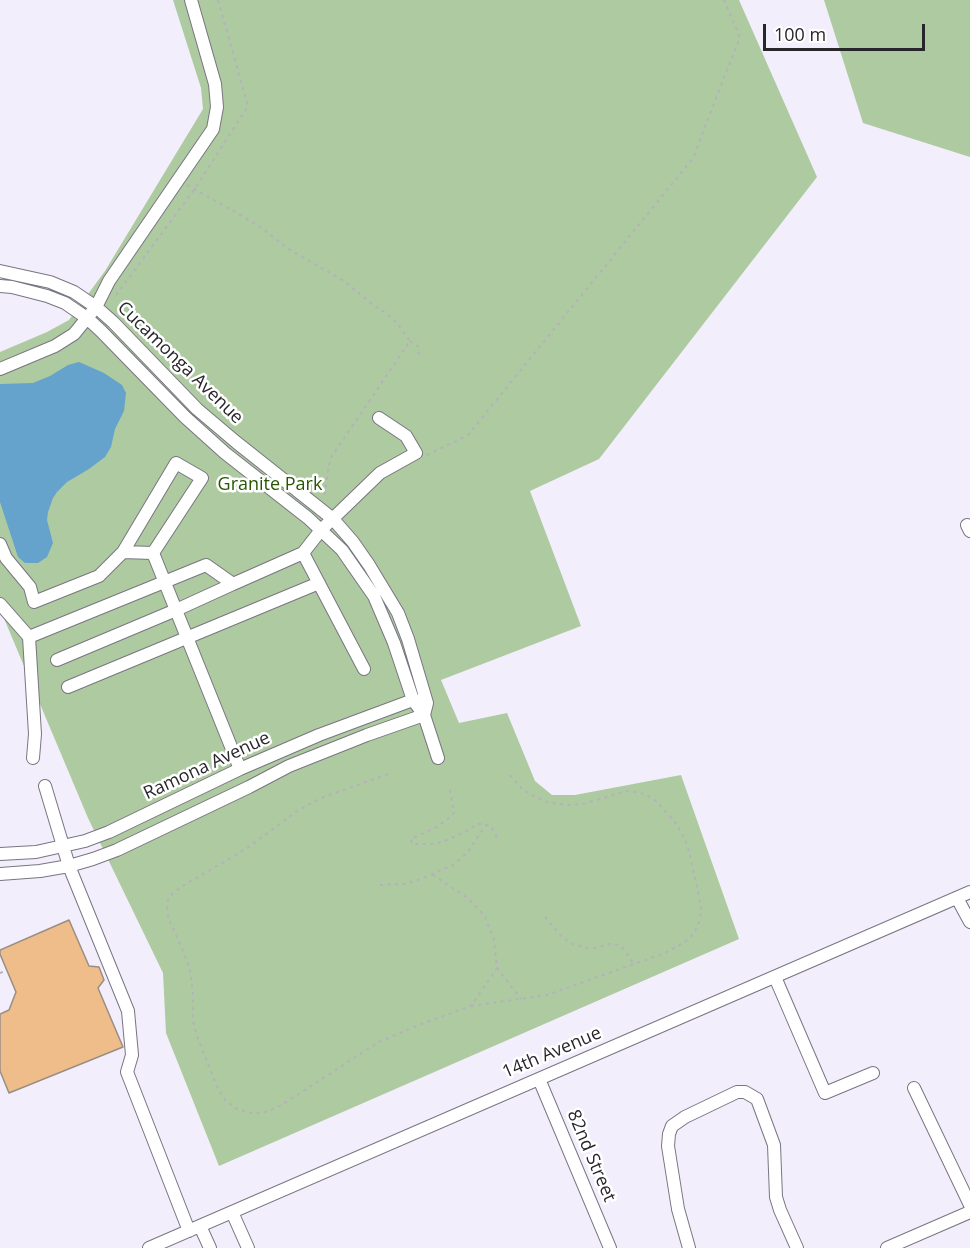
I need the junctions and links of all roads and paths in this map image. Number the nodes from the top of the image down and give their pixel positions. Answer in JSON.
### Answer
{"nodes":[{"id":1,"x":191,"y":0,"type":"edge"},
{"id":2,"x":724,"y":0,"type":"edge"},
{"id":3,"x":179,"y":179,"type":"junction"},
{"id":4,"x":0,"y":271,"type":"edge"},
{"id":5,"x":0,"y":286,"type":"edge"},
{"id":6,"x":96,"y":307,"type":"junction"},
{"id":7,"x":87,"y":318,"type":"junction"},
{"id":8,"x":410,"y":341,"type":"junction"},
{"id":9,"x":419,"y":358,"type":"dead end"},
{"id":10,"x":0,"y":369,"type":"edge"},
{"id":11,"x":379,"y":418,"type":"dead end"},
{"id":12,"x":468,"y":435,"type":"dead end"},
{"id":13,"x":324,"y":498,"type":"dead end"},
{"id":14,"x":333,"y":519,"type":"junction"},
{"id":15,"x":321,"y":530,"type":"junction"},
{"id":16,"x":0,"y":544,"type":"edge"},
{"id":17,"x":123,"y":552,"type":"junction"},
{"id":18,"x":153,"y":553,"type":"junction"},
{"id":19,"x":303,"y":553,"type":"junction"},
{"id":20,"x":165,"y":582,"type":"junction"},
{"id":21,"x":319,"y":583,"type":"junction"},
{"id":22,"x":233,"y":584,"type":"junction"},
{"id":23,"x":0,"y":604,"type":"edge"},
{"id":24,"x":176,"y":610,"type":"junction"},
{"id":25,"x":29,"y":637,"type":"junction"},
{"id":26,"x":188,"y":639,"type":"junction"},
{"id":27,"x":57,"y":660,"type":"dead end"},
{"id":28,"x":364,"y":669,"type":"dead end"},
{"id":29,"x":68,"y":687,"type":"dead end"},
{"id":30,"x":413,"y":700,"type":"junction"},
{"id":31,"x":426,"y":709,"type":"junction"},
{"id":32,"x":33,"y":758,"type":"dead end"},
{"id":33,"x":438,"y":758,"type":"dead end"},
{"id":34,"x":240,"y":769,"type":"junction"},
{"id":35,"x":507,"y":772,"type":"dead end"},
{"id":36,"x":388,"y":774,"type":"dead end"},
{"id":37,"x":45,"y":786,"type":"dead end"},
{"id":38,"x":450,"y":790,"type":"dead end"},
{"id":39,"x":487,"y":824,"type":"junction"},
{"id":40,"x":499,"y":841,"type":"dead end"},
{"id":41,"x":63,"y":846,"type":"junction"},
{"id":42,"x":0,"y":854,"type":"edge"},
{"id":43,"x":69,"y":866,"type":"junction"},
{"id":44,"x":0,"y":874,"type":"edge"},
{"id":45,"x":433,"y":875,"type":"junction"},
{"id":46,"x":380,"y":885,"type":"dead end"},
{"id":47,"x":970,"y":892,"type":"edge"},
{"id":48,"x":957,"y":898,"type":"junction"},
{"id":49,"x":544,"y":917,"type":"dead end"},
{"id":50,"x":970,"y":922,"type":"edge"},
{"id":51,"x":634,"y":964,"type":"junction"},
{"id":52,"x":497,"y":968,"type":"junction"},
{"id":53,"x":7,"y":970,"type":"dead end"},
{"id":54,"x":0,"y":973,"type":"edge"},
{"id":55,"x":775,"y":977,"type":"junction"},
{"id":56,"x":521,"y":999,"type":"junction"},
{"id":57,"x":471,"y":1006,"type":"junction"},
{"id":58,"x":873,"y":1073,"type":"dead end"},
{"id":59,"x":539,"y":1079,"type":"junction"},
{"id":60,"x":914,"y":1088,"type":"dead end"},
{"id":61,"x":970,"y":1205,"type":"edge"},
{"id":62,"x":232,"y":1212,"type":"junction"},
{"id":63,"x":970,"y":1212,"type":"edge"},
{"id":64,"x":195,"y":1228,"type":"junction"},
{"id":65,"x":906,"y":1244,"type":"edge"},
{"id":66,"x":149,"y":1248,"type":"edge"},
{"id":67,"x":210,"y":1248,"type":"edge"},
{"id":68,"x":248,"y":1248,"type":"edge"},
{"id":69,"x":610,"y":1248,"type":"edge"},
{"id":70,"x":689,"y":1248,"type":"edge"},
{"id":71,"x":797,"y":1248,"type":"edge"},
{"id":72,"x":887,"y":1248,"type":"edge"}],
"edges":[{"from":1,"to":3,"type":"street"},
{"from":2,"to":12,"type":"path"},
{"from":3,"to":6,"type":"street"},
{"from":3,"to":8,"type":"path"},
{"from":4,"to":6,"type":"street","name":"Cucamonga Avenue"},
{"from":5,"to":7,"type":"street","name":"Cucamonga Avenue"},
{"from":6,"to":7,"type":"street"},
{"from":6,"to":14,"type":"street","name":"Cucamonga Avenue"},
{"from":7,"to":10,"type":"street"},
{"from":7,"to":15,"type":"street","name":"Cucamonga Avenue"},
{"from":8,"to":9,"type":"path"},
{"from":8,"to":13,"type":"path"},
{"from":11,"to":14,"type":"street"},
{"from":14,"to":15,"type":"street"},
{"from":14,"to":31,"type":"street","name":"Cucamonga Avenue"},
{"from":15,"to":19,"type":"street"},
{"from":15,"to":30,"type":"street","name":"Cucamonga Avenue"},
{"from":16,"to":17,"type":"street"},
{"from":17,"to":18,"type":"street"},
{"from":17,"to":18,"type":"street"},
{"from":18,"to":20,"type":"street"},
{"from":19,"to":21,"type":"street"},
{"from":19,"to":22,"type":"street"},
{"from":20,"to":22,"type":"street"},
{"from":20,"to":24,"type":"street"},
{"from":20,"to":25,"type":"street"},
{"from":21,"to":26,"type":"street"},
{"from":21,"to":28,"type":"street"},
{"from":22,"to":24,"type":"street"},
{"from":23,"to":25,"type":"street"},
{"from":24,"to":26,"type":"street"},
{"from":24,"to":27,"type":"street"},
{"from":25,"to":32,"type":"street"},
{"from":26,"to":29,"type":"street"},
{"from":26,"to":34,"type":"street"},
{"from":30,"to":31,"type":"street","name":"Cucamonga Avenue"},
{"from":30,"to":34,"type":"street","name":"Ramona Avenue"},
{"from":31,"to":33,"type":"street"},
{"from":31,"to":43,"type":"street","name":"Ramona Avenue"},
{"from":34,"to":41,"type":"street","name":"Ramona Avenue"},
{"from":35,"to":51,"type":"path"},
{"from":36,"to":57,"type":"path"},
{"from":37,"to":41,"type":"street"},
{"from":38,"to":39,"type":"path"},
{"from":39,"to":40,"type":"path"},
{"from":39,"to":45,"type":"path"},
{"from":41,"to":42,"type":"street","name":"Ramona Avenue"},
{"from":41,"to":43,"type":"street"},
{"from":43,"to":44,"type":"street","name":"Ramona Avenue"},
{"from":43,"to":64,"type":"street"},
{"from":45,"to":46,"type":"path"},
{"from":45,"to":52,"type":"path"},
{"from":47,"to":48,"type":"street","name":"14th Avenue"},
{"from":48,"to":50,"type":"street"},
{"from":48,"to":55,"type":"street","name":"14th Avenue"},
{"from":49,"to":51,"type":"path"},
{"from":51,"to":56,"type":"path"},
{"from":52,"to":56,"type":"path"},
{"from":52,"to":57,"type":"path"},
{"from":53,"to":54,"type":"path"},
{"from":55,"to":58,"type":"street"},
{"from":55,"to":59,"type":"street","name":"14th Avenue"},
{"from":56,"to":57,"type":"path"},
{"from":59,"to":62,"type":"street","name":"14th Avenue"},
{"from":59,"to":69,"type":"street","name":"82nd Street"},
{"from":60,"to":61,"type":"street"},
{"from":62,"to":64,"type":"street","name":"14th Avenue"},
{"from":62,"to":68,"type":"street"},
{"from":63,"to":65,"type":"street"},
{"from":64,"to":66,"type":"street","name":"14th Avenue"},
{"from":64,"to":67,"type":"street"},
{"from":65,"to":72,"type":"street"},
{"from":70,"to":71,"type":"street"}]}
